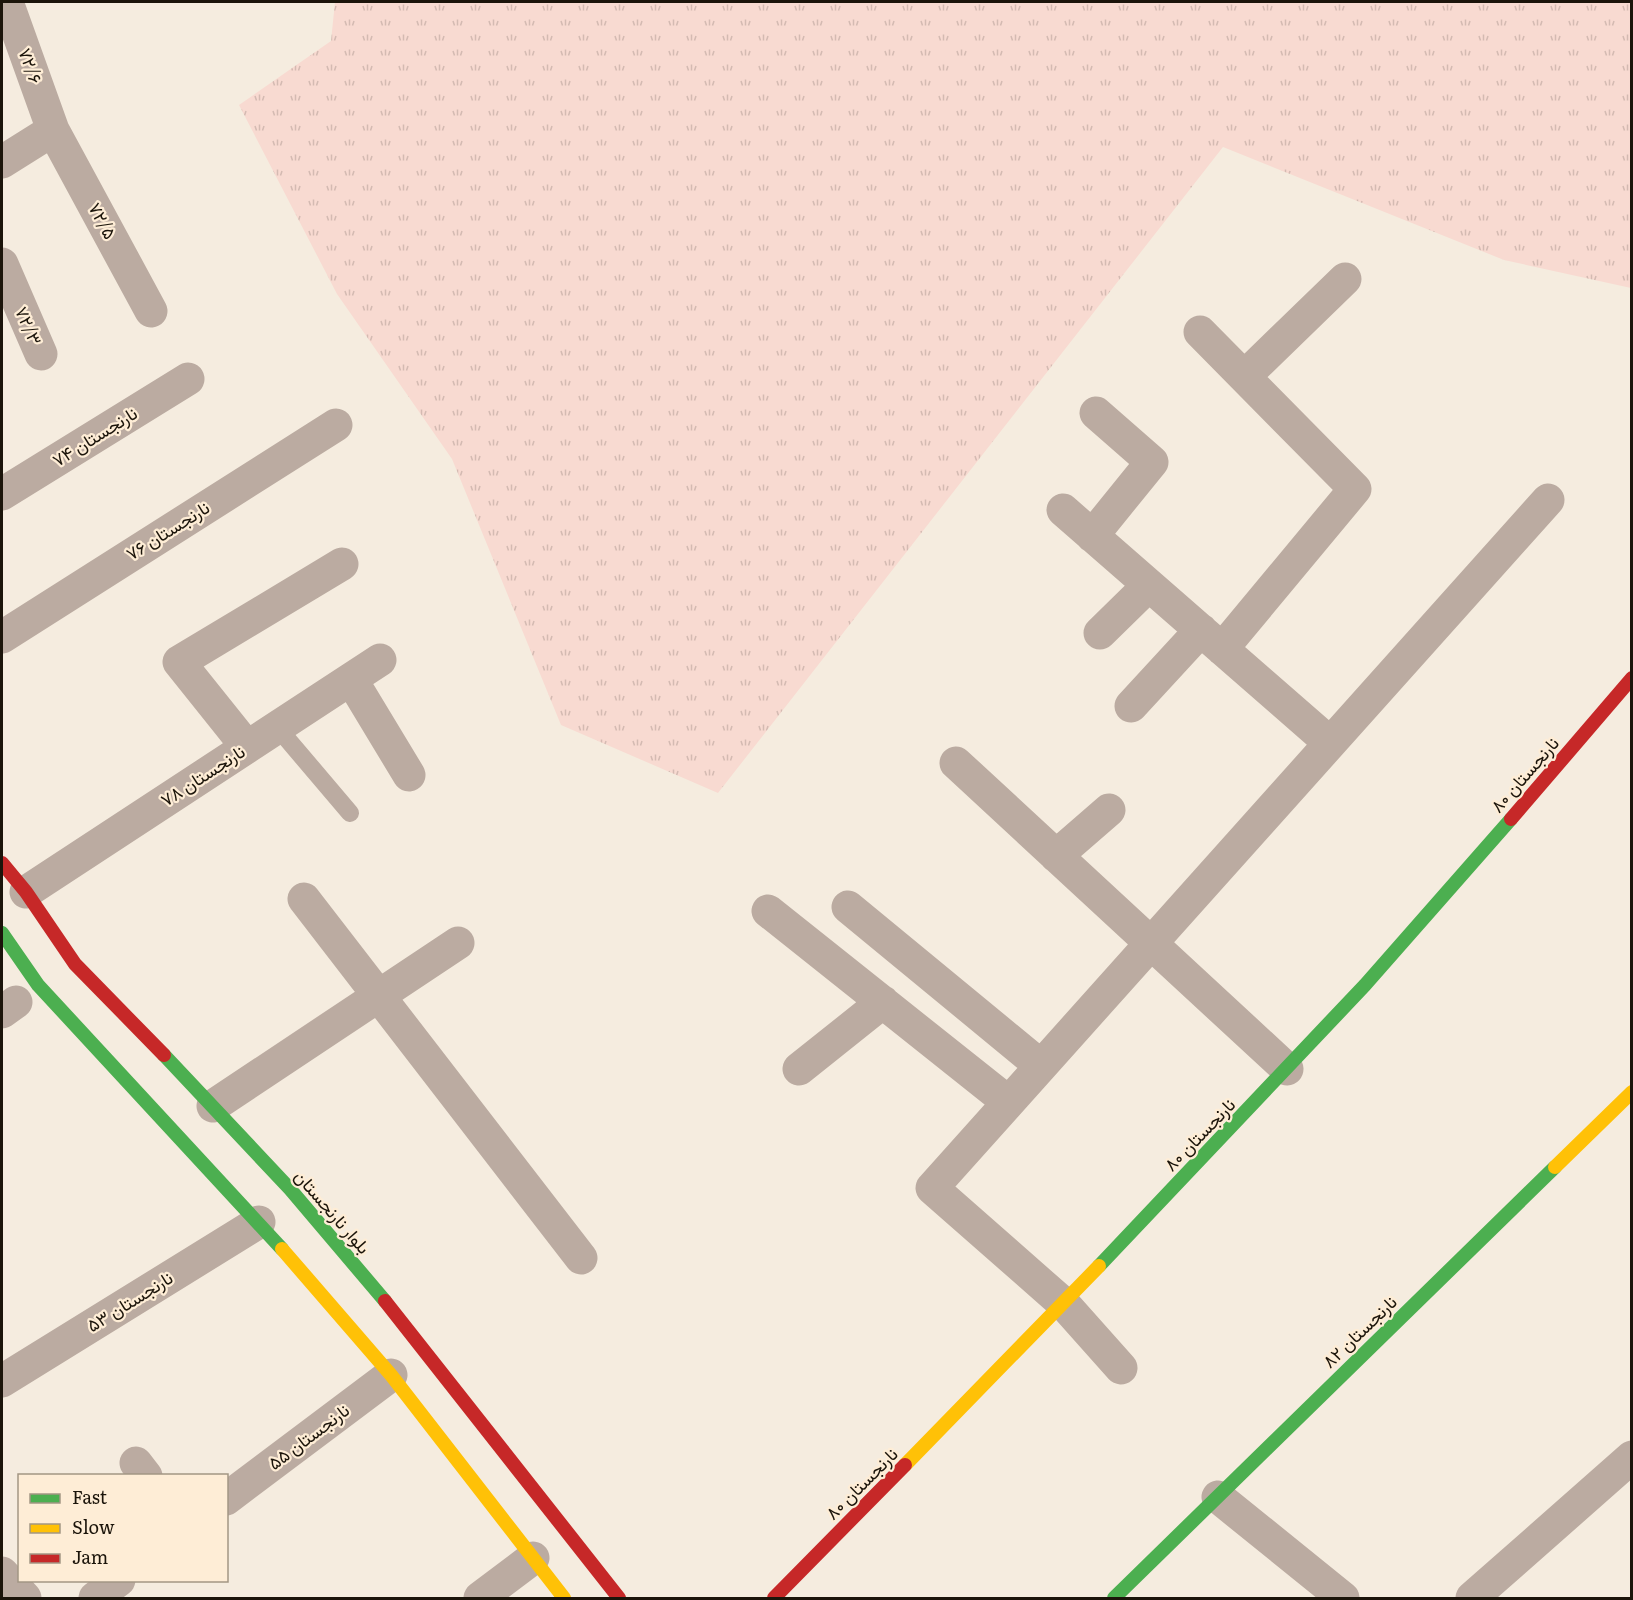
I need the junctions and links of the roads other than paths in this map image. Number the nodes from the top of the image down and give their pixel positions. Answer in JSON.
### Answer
{"nodes":[{"id":1,"x":7,"y":2,"type":"edge"},
{"id":2,"x":53,"y":130,"type":"junction"},
{"id":3,"x":2,"y":162,"type":"edge"},
{"id":4,"x":2,"y":264,"type":"edge"},
{"id":5,"x":1345,"y":279,"type":"dead end"},
{"id":6,"x":151,"y":311,"type":"dead end"},
{"id":7,"x":1200,"y":332,"type":"dead end"},
{"id":8,"x":41,"y":354,"type":"dead end"},
{"id":9,"x":1245,"y":376,"type":"junction"},
{"id":10,"x":188,"y":380,"type":"dead end"},
{"id":11,"x":1096,"y":413,"type":"dead end"},
{"id":12,"x":336,"y":425,"type":"dead end"},
{"id":13,"x":2,"y":494,"type":"edge"},
{"id":14,"x":1548,"y":500,"type":"dead end"},
{"id":15,"x":1063,"y":510,"type":"dead end"},
{"id":16,"x":1092,"y":536,"type":"junction"},
{"id":17,"x":342,"y":564,"type":"dead end"},
{"id":18,"x":1149,"y":585,"type":"junction"},
{"id":19,"x":1100,"y":633,"type":"dead end"},
{"id":20,"x":2,"y":637,"type":"edge"},
{"id":21,"x":1211,"y":639,"type":"junction"},
{"id":22,"x":380,"y":660,"type":"dead end"},
{"id":23,"x":351,"y":678,"type":"junction"},
{"id":24,"x":1632,"y":678,"type":"edge"},
{"id":25,"x":1131,"y":706,"type":"dead end"},
{"id":26,"x":277,"y":727,"type":"junction"},
{"id":27,"x":1330,"y":743,"type":"junction"},
{"id":28,"x":247,"y":747,"type":"junction"},
{"id":29,"x":956,"y":764,"type":"dead end"},
{"id":30,"x":409,"y":775,"type":"dead end"},
{"id":31,"x":1109,"y":810,"type":"dead end"},
{"id":32,"x":350,"y":813,"type":"dead end"},
{"id":33,"x":1056,"y":856,"type":"junction"},
{"id":34,"x":2,"y":863,"type":"edge"},
{"id":35,"x":26,"y":892,"type":"junction"},
{"id":36,"x":304,"y":899,"type":"dead end"},
{"id":37,"x":848,"y":907,"type":"dead end"},
{"id":38,"x":768,"y":911,"type":"dead end"},
{"id":39,"x":2,"y":933,"type":"edge"},
{"id":40,"x":458,"y":943,"type":"dead end"},
{"id":41,"x":1151,"y":944,"type":"junction"},
{"id":42,"x":26,"y":995,"type":"edge"},
{"id":43,"x":379,"y":997,"type":"junction"},
{"id":44,"x":883,"y":1002,"type":"junction"},
{"id":45,"x":1041,"y":1066,"type":"junction"},
{"id":46,"x":799,"y":1069,"type":"dead end"},
{"id":47,"x":1287,"y":1069,"type":"junction"},
{"id":48,"x":1632,"y":1092,"type":"edge"},
{"id":49,"x":1008,"y":1102,"type":"junction"},
{"id":50,"x":213,"y":1106,"type":"junction"},
{"id":51,"x":259,"y":1222,"type":"junction"},
{"id":52,"x":580,"y":1258,"type":"dead end"},
{"id":53,"x":1064,"y":1304,"type":"junction"},
{"id":54,"x":1121,"y":1368,"type":"dead end"},
{"id":55,"x":392,"y":1375,"type":"junction"},
{"id":56,"x":2,"y":1381,"type":"edge"},
{"id":57,"x":1627,"y":1471,"type":"edge"},
{"id":58,"x":1218,"y":1497,"type":"junction"},
{"id":59,"x":228,"y":1498,"type":"edge"},
{"id":60,"x":533,"y":1558,"type":"junction"},
{"id":61,"x":2,"y":1573,"type":"edge"},
{"id":62,"x":118,"y":1582,"type":"edge"},
{"id":63,"x":25,"y":1599,"type":"edge"},
{"id":64,"x":95,"y":1599,"type":"edge"},
{"id":65,"x":480,"y":1599,"type":"edge"},
{"id":66,"x":564,"y":1599,"type":"edge"},
{"id":67,"x":619,"y":1599,"type":"edge"},
{"id":68,"x":774,"y":1599,"type":"edge"},
{"id":69,"x":1114,"y":1599,"type":"edge"},
{"id":70,"x":1343,"y":1599,"type":"edge"},
{"id":71,"x":1472,"y":1599,"type":"edge"}],
"edges":[{"from":1,"to":2,"type":"street","name":"۷۲/۶"},
{"from":2,"to":3,"type":"street"},
{"from":2,"to":6,"type":"street","name":"۷۲/۵"},
{"from":4,"to":8,"type":"street","name":"۷۲/۳"},
{"from":5,"to":9,"type":"street"},
{"from":7,"to":9,"type":"street"},
{"from":9,"to":21,"type":"street"},
{"from":10,"to":13,"type":"street","name":"نارنجستان ۷۴"},
{"from":11,"to":16,"type":"street"},
{"from":12,"to":20,"type":"street","name":"نارنجستان ۷۶"},
{"from":14,"to":27,"type":"street"},
{"from":15,"to":16,"type":"street"},
{"from":16,"to":18,"type":"street"},
{"from":17,"to":28,"type":"street"},
{"from":18,"to":19,"type":"street"},
{"from":18,"to":21,"type":"street"},
{"from":21,"to":25,"type":"street"},
{"from":21,"to":27,"type":"street"},
{"from":22,"to":23,"type":"street","name":"نارنجستان ۷۸"},
{"from":23,"to":26,"type":"street","name":"نارنجستان ۷۸"},
{"from":23,"to":30,"type":"street"},
{"from":24,"to":47,"type":"street","name":"نارنجستان ۸۰"},
{"from":26,"to":28,"type":"street","name":"نارنجستان ۷۸"},
{"from":26,"to":32,"type":"lane"},
{"from":27,"to":41,"type":"street"},
{"from":28,"to":35,"type":"street","name":"نارنجستان ۷۸"},
{"from":29,"to":33,"type":"street"},
{"from":31,"to":33,"type":"street"},
{"from":33,"to":41,"type":"street"},
{"from":34,"to":35,"type":"street","name":"بلوار نارنجستان"},
{"from":35,"to":50,"type":"street","name":"بلوار نارنجستان"},
{"from":36,"to":43,"type":"street"},
{"from":37,"to":45,"type":"street"},
{"from":38,"to":44,"type":"street"},
{"from":39,"to":42,"type":"street"},
{"from":40,"to":43,"type":"street"},
{"from":41,"to":45,"type":"street"},
{"from":41,"to":47,"type":"street"},
{"from":42,"to":51,"type":"street"},
{"from":43,"to":50,"type":"street"},
{"from":43,"to":52,"type":"street"},
{"from":44,"to":46,"type":"street"},
{"from":44,"to":49,"type":"street"},
{"from":45,"to":49,"type":"street"},
{"from":47,"to":53,"type":"street","name":"نارنجستان ۸۰"},
{"from":48,"to":58,"type":"street","name":"نارنجستان ۸۲"},
{"from":49,"to":53,"type":"street"},
{"from":50,"to":67,"type":"street","name":"بلوار نارنجستان"},
{"from":51,"to":55,"type":"street"},
{"from":51,"to":56,"type":"street","name":"نارنجستان ۵۳"},
{"from":53,"to":54,"type":"street"},
{"from":53,"to":68,"type":"street","name":"نارنجستان ۸۰"},
{"from":55,"to":59,"type":"street","name":"نارنجستان ۵۵"},
{"from":55,"to":60,"type":"street"},
{"from":57,"to":71,"type":"street"},
{"from":58,"to":69,"type":"street","name":"نارنجستان ۸۲"},
{"from":58,"to":70,"type":"street"},
{"from":60,"to":65,"type":"street"},
{"from":60,"to":66,"type":"street"},
{"from":61,"to":63,"type":"street"},
{"from":62,"to":64,"type":"street"}]}
